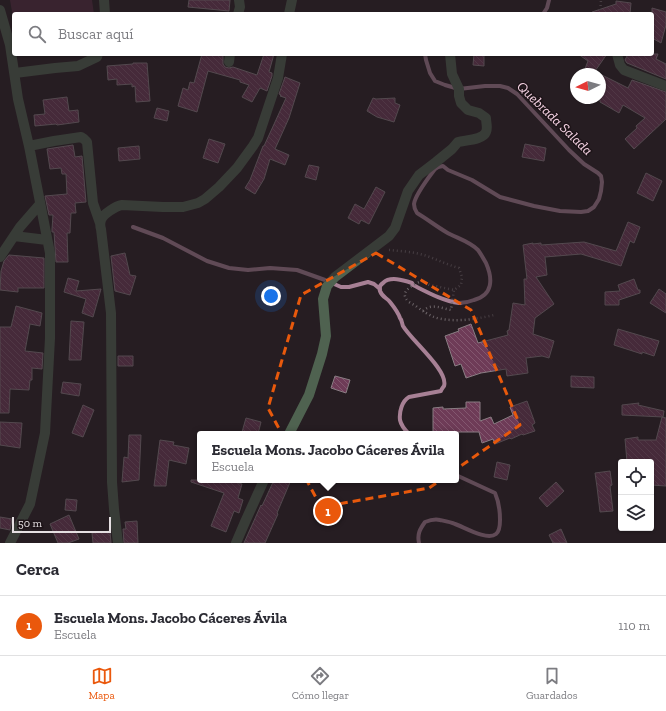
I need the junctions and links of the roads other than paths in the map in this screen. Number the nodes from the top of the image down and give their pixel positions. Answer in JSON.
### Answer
{"nodes":[{"id":1,"x":104,"y":0,"type":"edge"},
{"id":2,"x":239,"y":0,"type":"edge"},
{"id":3,"x":292,"y":0,"type":"edge"},
{"id":4,"x":0,"y":10,"type":"edge"},
{"id":5,"x":105,"y":12,"type":"edge"},
{"id":6,"x":239,"y":12,"type":"edge"},
{"id":7,"x":289,"y":12,"type":"edge"},
{"id":8,"x":97,"y":56,"type":"edge"},
{"id":9,"x":282,"y":56,"type":"edge"},
{"id":10,"x":450,"y":56,"type":"edge"},
{"id":11,"x":618,"y":56,"type":"edge"},
{"id":12,"x":15,"y":73,"type":"junction"},
{"id":13,"x":666,"y":86,"type":"edge"},
{"id":14,"x":28,"y":146,"type":"junction"},
{"id":15,"x":40,"y":204,"type":"junction"},
{"id":16,"x":100,"y":222,"type":"junction"},
{"id":17,"x":14,"y":236,"type":"junction"},
{"id":18,"x":47,"y":240,"type":"junction"},
{"id":19,"x":3,"y":247,"type":"edge"},
{"id":20,"x":0,"y":257,"type":"edge"},
{"id":21,"x":291,"y":431,"type":"edge"},
{"id":22,"x":263,"y":483,"type":"edge"},
{"id":23,"x":10,"y":543,"type":"edge"},
{"id":24,"x":118,"y":543,"type":"edge"},
{"id":25,"x":236,"y":543,"type":"edge"}],
"edges":[{"from":1,"to":5,"type":"street"},
{"from":2,"to":6,"type":"street"},
{"from":3,"to":7,"type":"street"},
{"from":4,"to":12,"type":"street"},
{"from":8,"to":12,"type":"street"},
{"from":9,"to":16,"type":"street"},
{"from":10,"to":21,"type":"street"},
{"from":11,"to":13,"type":"street"},
{"from":12,"to":14,"type":"street"},
{"from":14,"to":15,"type":"street"},
{"from":14,"to":16,"type":"street"},
{"from":15,"to":17,"type":"street"},
{"from":15,"to":18,"type":"street"},
{"from":16,"to":24,"type":"street"},
{"from":17,"to":18,"type":"street"},
{"from":17,"to":19,"type":"street"},
{"from":18,"to":23,"type":"street"},
{"from":19,"to":20,"type":"street"},
{"from":22,"to":25,"type":"street"}]}
